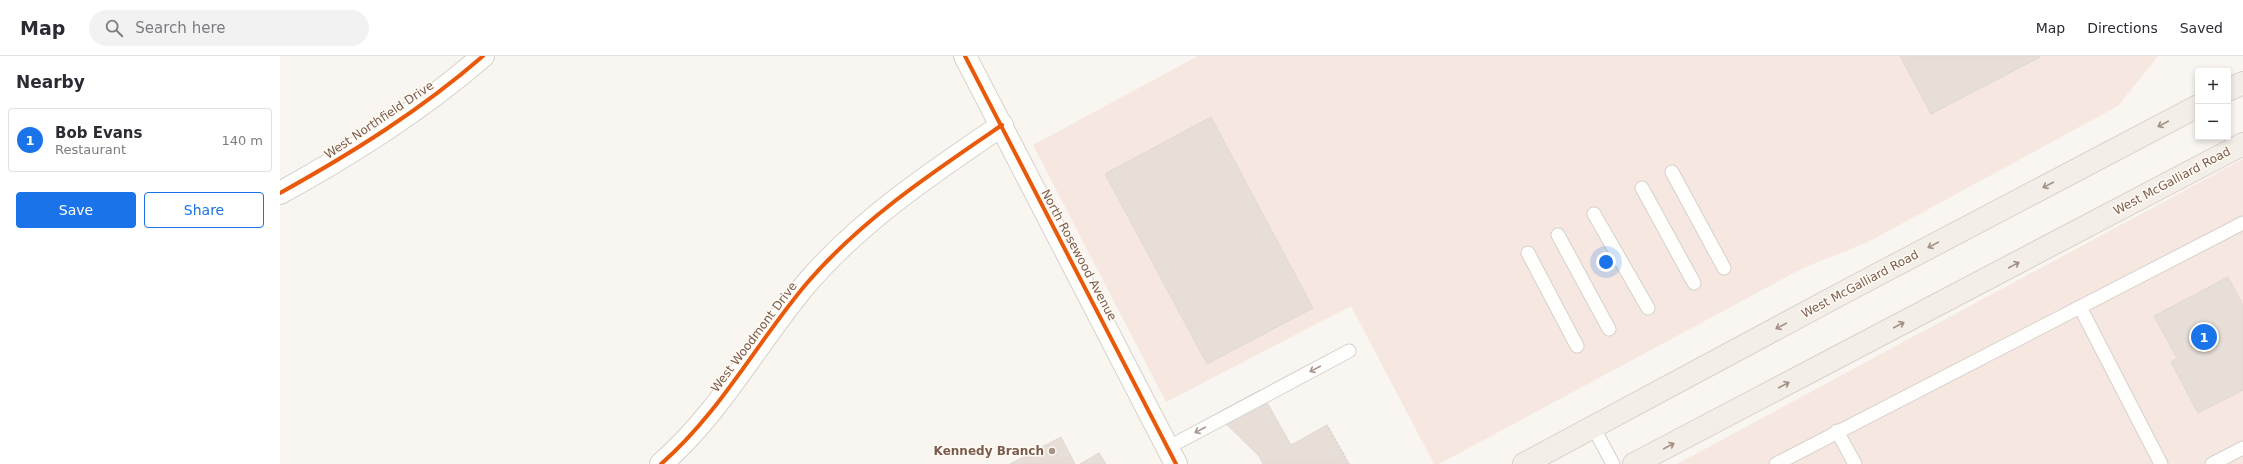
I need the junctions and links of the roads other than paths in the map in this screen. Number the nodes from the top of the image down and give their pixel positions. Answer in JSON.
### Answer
{"nodes":[{"id":1,"x":483,"y":56,"type":"edge"},
{"id":2,"x":965,"y":56,"type":"edge"},
{"id":3,"x":2243,"y":82,"type":"edge"},
{"id":4,"x":2231,"y":88,"type":"edge"},
{"id":5,"x":2195,"y":108,"type":"edge"},
{"id":6,"x":1002,"y":125,"type":"junction"},
{"id":7,"x":2243,"y":144,"type":"edge"},
{"id":8,"x":1672,"y":172,"type":"dead end"},
{"id":9,"x":1642,"y":188,"type":"dead end"},
{"id":10,"x":280,"y":193,"type":"edge"},
{"id":11,"x":1594,"y":214,"type":"dead end"},
{"id":12,"x":2243,"y":222,"type":"edge"},
{"id":13,"x":1558,"y":235,"type":"dead end"},
{"id":14,"x":1528,"y":253,"type":"dead end"},
{"id":15,"x":1724,"y":268,"type":"dead end"},
{"id":16,"x":1694,"y":284,"type":"dead end"},
{"id":17,"x":2080,"y":307,"type":"junction"},
{"id":18,"x":1648,"y":308,"type":"dead end"},
{"id":19,"x":1609,"y":329,"type":"dead end"},
{"id":20,"x":1577,"y":346,"type":"dead end"},
{"id":21,"x":1349,"y":351,"type":"dead end"},
{"id":22,"x":1593,"y":427,"type":"junction"},
{"id":23,"x":1837,"y":431,"type":"junction"},
{"id":24,"x":2243,"y":448,"type":"edge"},
{"id":25,"x":1172,"y":456,"type":"edge"},
{"id":26,"x":661,"y":464,"type":"edge"},
{"id":27,"x":1524,"y":464,"type":"edge"},
{"id":28,"x":1613,"y":464,"type":"edge"},
{"id":29,"x":1634,"y":464,"type":"edge"},
{"id":30,"x":1776,"y":464,"type":"edge"},
{"id":31,"x":1855,"y":464,"type":"edge"},
{"id":32,"x":2161,"y":464,"type":"edge"},
{"id":33,"x":2212,"y":464,"type":"edge"}],
"edges":[{"from":1,"to":10,"type":"street","name":"West Northfield Drive"},
{"from":2,"to":6,"type":"street","name":"North Rosewood Avenue"},
{"from":3,"to":4,"type":"main road"},
{"from":5,"to":22,"type":"main road","name":"West McGalliard Road","one_way":true},
{"from":6,"to":25,"type":"street","name":"North Rosewood Avenue"},
{"from":6,"to":26,"type":"street","name":"West Woodmont Drive"},
{"from":29,"to":7,"type":"main road","name":"West McGalliard Road","one_way":true},
{"from":8,"to":15,"type":"lane"},
{"from":9,"to":16,"type":"lane"},
{"from":11,"to":18,"type":"lane"},
{"from":12,"to":17,"type":"lane"},
{"from":13,"to":19,"type":"lane"},
{"from":14,"to":20,"type":"lane"},
{"from":17,"to":23,"type":"lane"},
{"from":17,"to":32,"type":"lane"},
{"from":21,"to":25,"type":"lane","one_way":true},
{"from":22,"to":27,"type":"main road","name":"West McGalliard Road"},
{"from":22,"to":28,"type":"lane"},
{"from":23,"to":30,"type":"lane"},
{"from":23,"to":31,"type":"lane"},
{"from":24,"to":33,"type":"lane"}]}
